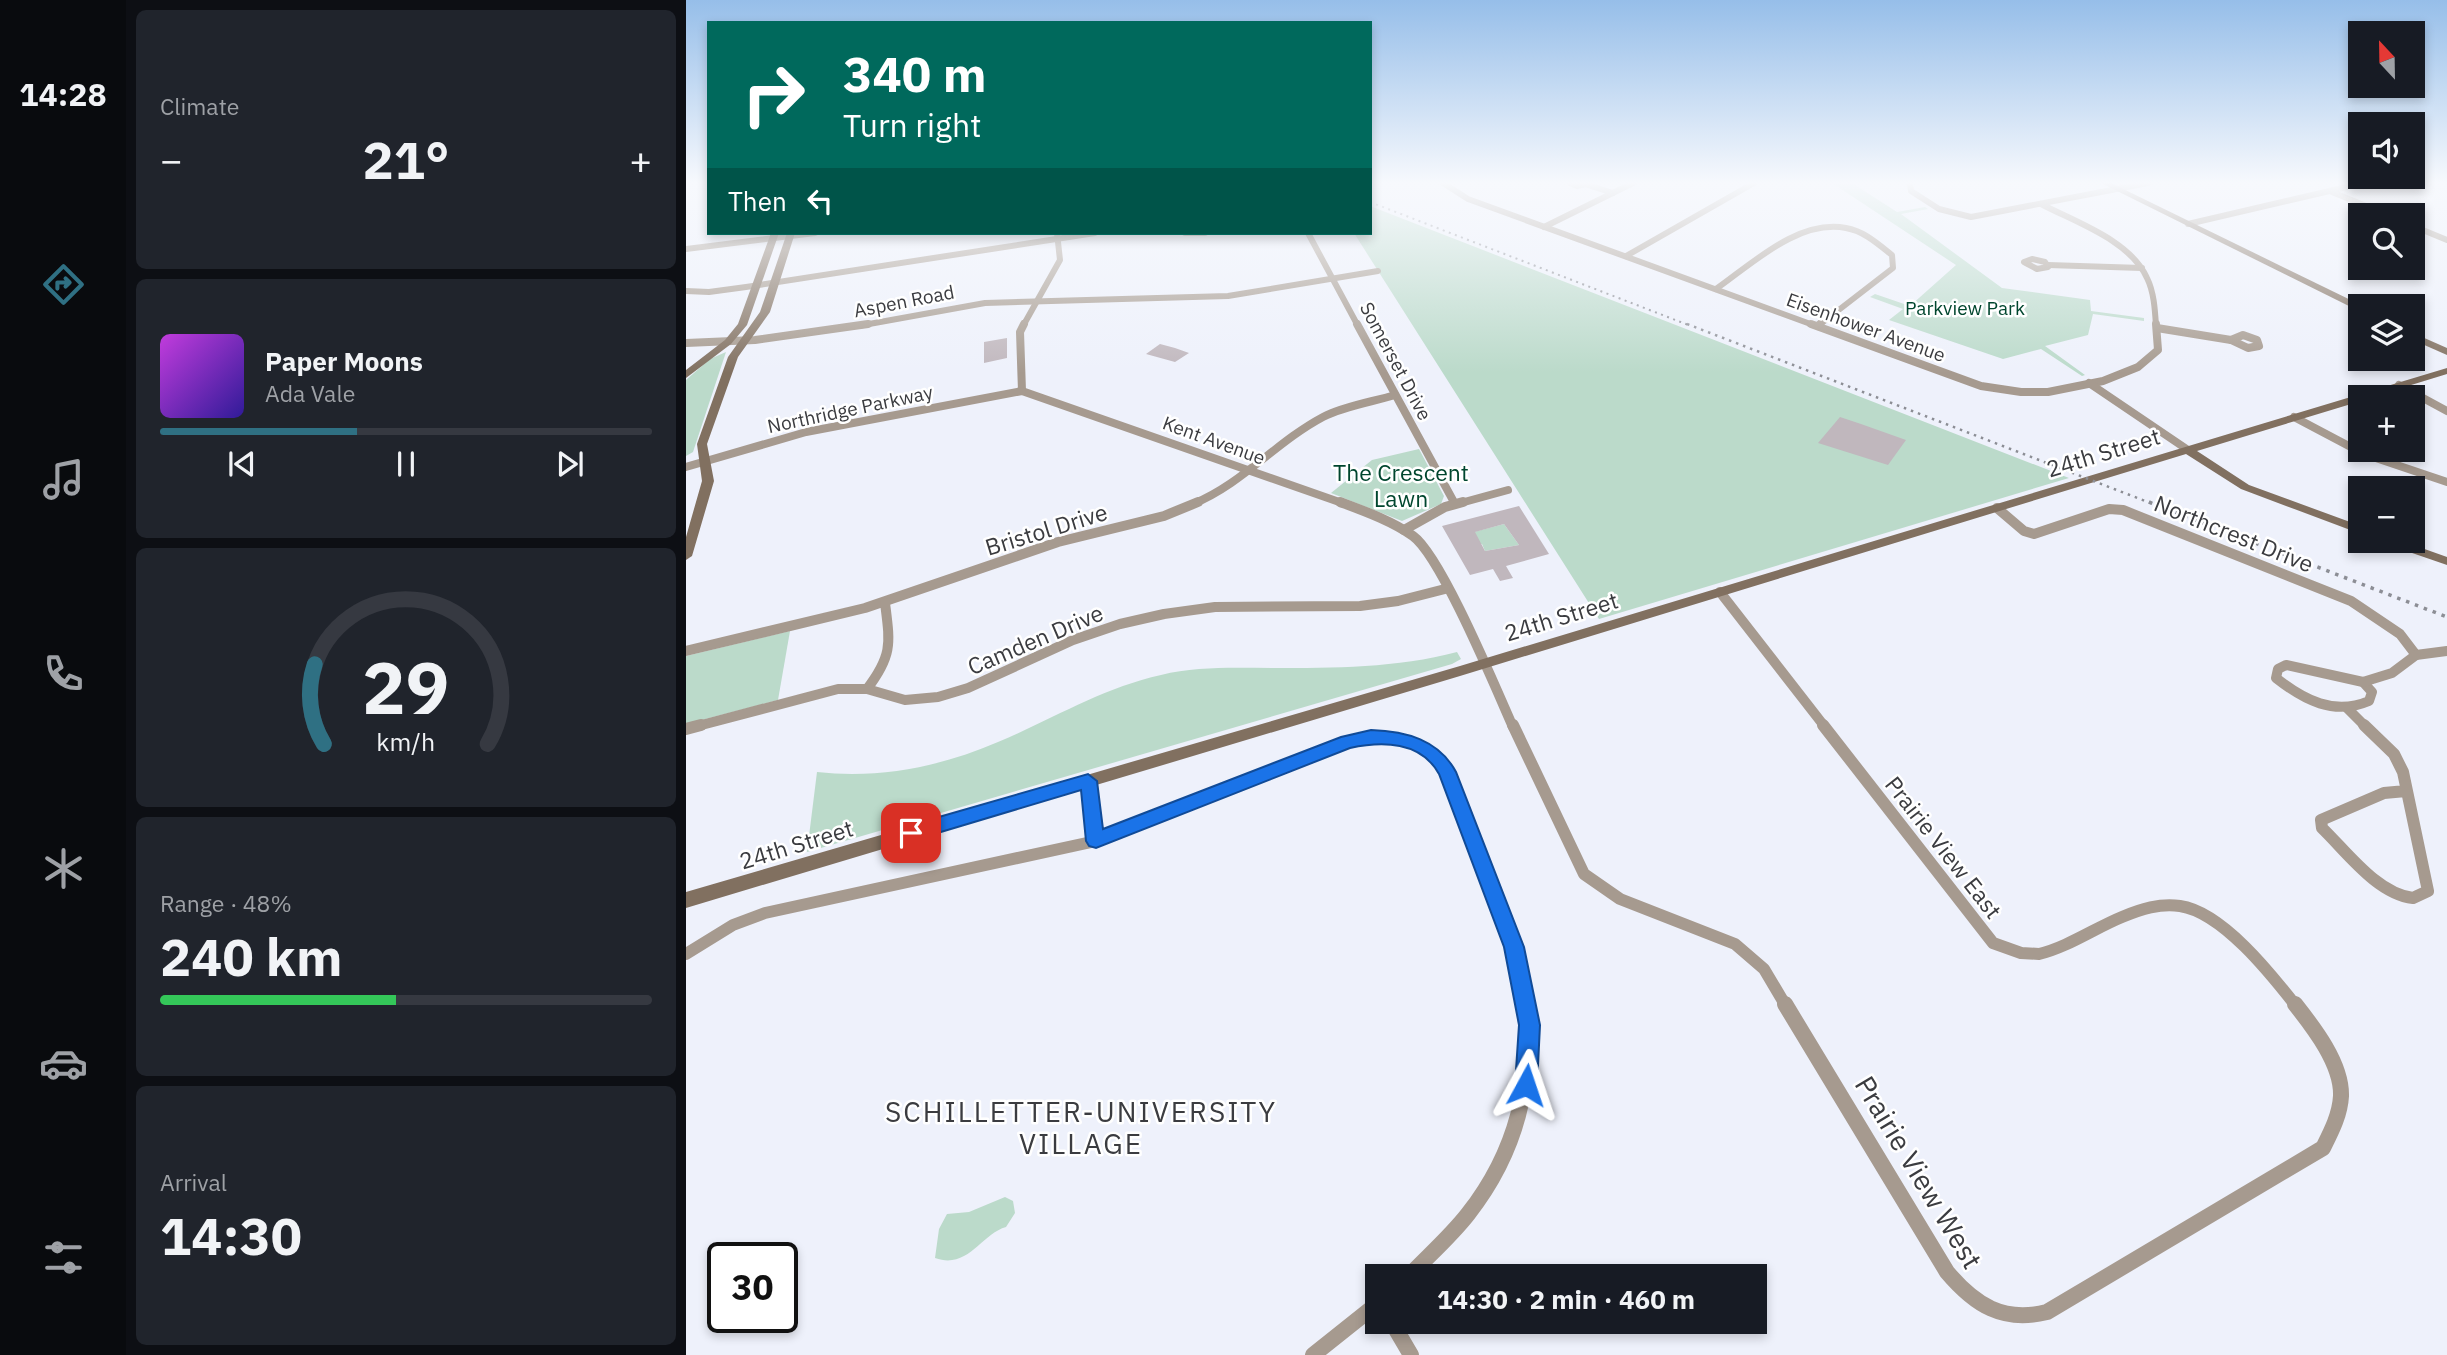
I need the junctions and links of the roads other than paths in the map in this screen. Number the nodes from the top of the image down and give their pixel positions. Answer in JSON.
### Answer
{"nodes":[{"id":1,"x":705,"y":246,"type":"edge"},
{"id":2,"x":770,"y":246,"type":"edge"},
{"id":3,"x":786,"y":246,"type":"edge"},
{"id":4,"x":994,"y":246,"type":"edge"},
{"id":5,"x":1058,"y":246,"type":"edge"},
{"id":6,"x":1316,"y":246,"type":"edge"},
{"id":7,"x":1598,"y":246,"type":"edge"},
{"id":8,"x":1643,"y":246,"type":"edge"},
{"id":9,"x":1783,"y":246,"type":"edge"},
{"id":10,"x":1882,"y":246,"type":"edge"},
{"id":11,"x":2115,"y":246,"type":"edge"},
{"id":12,"x":2233,"y":246,"type":"edge"},
{"id":13,"x":686,"y":249,"type":"edge"},
{"id":14,"x":1626,"y":256,"type":"junction"},
{"id":15,"x":2048,"y":265,"type":"dead end"},
{"id":16,"x":2142,"y":268,"type":"junction"},
{"id":17,"x":1378,"y":271,"type":"dead end"},
{"id":18,"x":1334,"y":278,"type":"junction"},
{"id":19,"x":775,"y":282,"type":"junction"},
{"id":20,"x":757,"y":285,"type":"junction"},
{"id":21,"x":1716,"y":289,"type":"junction"},
{"id":22,"x":686,"y":291,"type":"edge"},
{"id":23,"x":1038,"y":300,"type":"junction"},
{"id":24,"x":2348,"y":304,"type":"edge"},
{"id":25,"x":1818,"y":326,"type":"junction"},
{"id":26,"x":2157,"y":328,"type":"junction"},
{"id":27,"x":2231,"y":340,"type":"dead end"},
{"id":28,"x":744,"y":341,"type":"junction"},
{"id":29,"x":728,"y":342,"type":"junction"},
{"id":30,"x":2425,"y":342,"type":"edge"},
{"id":31,"x":686,"y":343,"type":"edge"},
{"id":32,"x":2447,"y":352,"type":"edge"},
{"id":33,"x":2447,"y":371,"type":"edge"},
{"id":34,"x":686,"y":375,"type":"edge"},
{"id":35,"x":2088,"y":383,"type":"junction"},
{"id":36,"x":2399,"y":385,"type":"edge"},
{"id":37,"x":1022,"y":391,"type":"junction"},
{"id":38,"x":1395,"y":395,"type":"junction"},
{"id":39,"x":2425,"y":399,"type":"edge"},
{"id":40,"x":2348,"y":401,"type":"edge"},
{"id":41,"x":2447,"y":411,"type":"edge"},
{"id":42,"x":2294,"y":417,"type":"junction"},
{"id":43,"x":2188,"y":450,"type":"junction"},
{"id":44,"x":703,"y":461,"type":"junction"},
{"id":45,"x":686,"y":467,"type":"edge"},
{"id":46,"x":1251,"y":469,"type":"junction"},
{"id":47,"x":2447,"y":482,"type":"edge"},
{"id":48,"x":1508,"y":490,"type":"dead end"},
{"id":49,"x":1455,"y":504,"type":"junction"},
{"id":50,"x":1997,"y":508,"type":"junction"},
{"id":51,"x":2348,"y":525,"type":"edge"},
{"id":52,"x":1404,"y":530,"type":"junction"},
{"id":53,"x":2424,"y":553,"type":"edge"},
{"id":54,"x":686,"y":556,"type":"edge"},
{"id":55,"x":2447,"y":561,"type":"edge"},
{"id":56,"x":1445,"y":589,"type":"junction"},
{"id":57,"x":1720,"y":592,"type":"junction"},
{"id":58,"x":885,"y":603,"type":"junction"},
{"id":59,"x":686,"y":651,"type":"edge"},
{"id":60,"x":2447,"y":651,"type":"edge"},
{"id":61,"x":2416,"y":655,"type":"junction"},
{"id":62,"x":1483,"y":663,"type":"junction"},
{"id":63,"x":2363,"y":682,"type":"junction"},
{"id":64,"x":867,"y":689,"type":"junction"},
{"id":65,"x":2346,"y":707,"type":"junction"},
{"id":66,"x":686,"y":729,"type":"edge"},
{"id":67,"x":1088,"y":781,"type":"junction"},
{"id":68,"x":2406,"y":790,"type":"junction"},
{"id":69,"x":1096,"y":841,"type":"junction"},
{"id":70,"x":686,"y":900,"type":"edge"},
{"id":71,"x":686,"y":954,"type":"edge"},
{"id":72,"x":2300,"y":1008,"type":"joint"},
{"id":73,"x":1422,"y":1264,"type":"edge"},
{"id":74,"x":1365,"y":1314,"type":"edge"},
{"id":75,"x":1399,"y":1334,"type":"edge"},
{"id":76,"x":1313,"y":1355,"type":"edge"},
{"id":77,"x":1411,"y":1355,"type":"edge"}],
"edges":[{"from":1,"to":13,"type":"street"},
{"from":2,"to":20,"type":"main road"},
{"from":3,"to":19,"type":"main road"},
{"from":4,"to":19,"type":"street"},
{"from":5,"to":23,"type":"street"},
{"from":6,"to":18,"type":"street","name":"Somerset Drive"},
{"from":7,"to":14,"type":"street","name":"Eisenhower Avenue"},
{"from":8,"to":14,"type":"street"},
{"from":9,"to":21,"type":"street"},
{"from":10,"to":25,"type":"street"},
{"from":11,"to":16,"type":"street"},
{"from":12,"to":24,"type":"main road"},
{"from":14,"to":21,"type":"street","name":"Eisenhower Avenue"},
{"from":15,"to":16,"type":"street"},
{"from":16,"to":26,"type":"street"},
{"from":17,"to":18,"type":"street","name":"Aspen Road"},
{"from":18,"to":23,"type":"street","name":"Aspen Road"},
{"from":18,"to":38,"type":"street","name":"Somerset Drive"},
{"from":19,"to":20,"type":"street"},
{"from":19,"to":28,"type":"main road"},
{"from":20,"to":22,"type":"street"},
{"from":20,"to":29,"type":"main road"},
{"from":21,"to":25,"type":"street","name":"Eisenhower Avenue"},
{"from":23,"to":28,"type":"street","name":"Aspen Road"},
{"from":23,"to":37,"type":"street"},
{"from":25,"to":35,"type":"street","name":"Eisenhower Avenue"},
{"from":26,"to":27,"type":"street"},
{"from":26,"to":35,"type":"street","name":"Eisenhower Avenue"},
{"from":28,"to":29,"type":"street","name":"Aspen Road"},
{"from":28,"to":44,"type":"main road"},
{"from":29,"to":31,"type":"street","name":"Aspen Road"},
{"from":29,"to":34,"type":"main road"},
{"from":30,"to":32,"type":"main road"},
{"from":33,"to":36,"type":"main road","name":"24th Street"},
{"from":35,"to":43,"type":"street"},
{"from":37,"to":44,"type":"street","name":"Northridge Parkway"},
{"from":37,"to":46,"type":"street","name":"Kent Avenue"},
{"from":38,"to":46,"type":"street","name":"Bristol Drive"},
{"from":38,"to":49,"type":"street","name":"Somerset Drive"},
{"from":39,"to":41,"type":"street"},
{"from":40,"to":42,"type":"main road","name":"24th Street"},
{"from":42,"to":43,"type":"main road","name":"24th Street"},
{"from":42,"to":47,"type":"street"},
{"from":43,"to":50,"type":"main road","name":"24th Street"},
{"from":43,"to":51,"type":"main road"},
{"from":44,"to":45,"type":"street","name":"Northridge Parkway"},
{"from":44,"to":54,"type":"main road"},
{"from":46,"to":52,"type":"street","name":"Kent Avenue"},
{"from":46,"to":58,"type":"street","name":"Bristol Drive"},
{"from":48,"to":49,"type":"street"},
{"from":49,"to":52,"type":"street"},
{"from":50,"to":57,"type":"main road","name":"24th Street"},
{"from":50,"to":61,"type":"street","name":"Northcrest Drive"},
{"from":52,"to":56,"type":"street","name":"Kent Avenue"},
{"from":53,"to":55,"type":"main road"},
{"from":56,"to":62,"type":"street","name":"Kent Avenue"},
{"from":56,"to":64,"type":"street","name":"Camden Drive"},
{"from":57,"to":62,"type":"main road","name":"24th Street"},
{"from":57,"to":72,"type":"street","name":"Prairie View East"},
{"from":58,"to":59,"type":"street","name":"Bristol Drive"},
{"from":58,"to":64,"type":"street"},
{"from":60,"to":61,"type":"street"},
{"from":61,"to":63,"type":"street"},
{"from":62,"to":67,"type":"main road","name":"24th Street"},
{"from":62,"to":72,"type":"street","name":"Prairie View West"},
{"from":63,"to":65,"type":"street"},
{"from":63,"to":65,"type":"street"},
{"from":64,"to":66,"type":"street","name":"Camden Drive"},
{"from":65,"to":68,"type":"street"},
{"from":67,"to":69,"type":"street"},
{"from":67,"to":70,"type":"main road","name":"24th Street"},
{"from":68,"to":68,"type":"street"},
{"from":69,"to":71,"type":"street"},
{"from":69,"to":73,"type":"street"},
{"from":74,"to":76,"type":"street"},
{"from":75,"to":77,"type":"street"}]}
